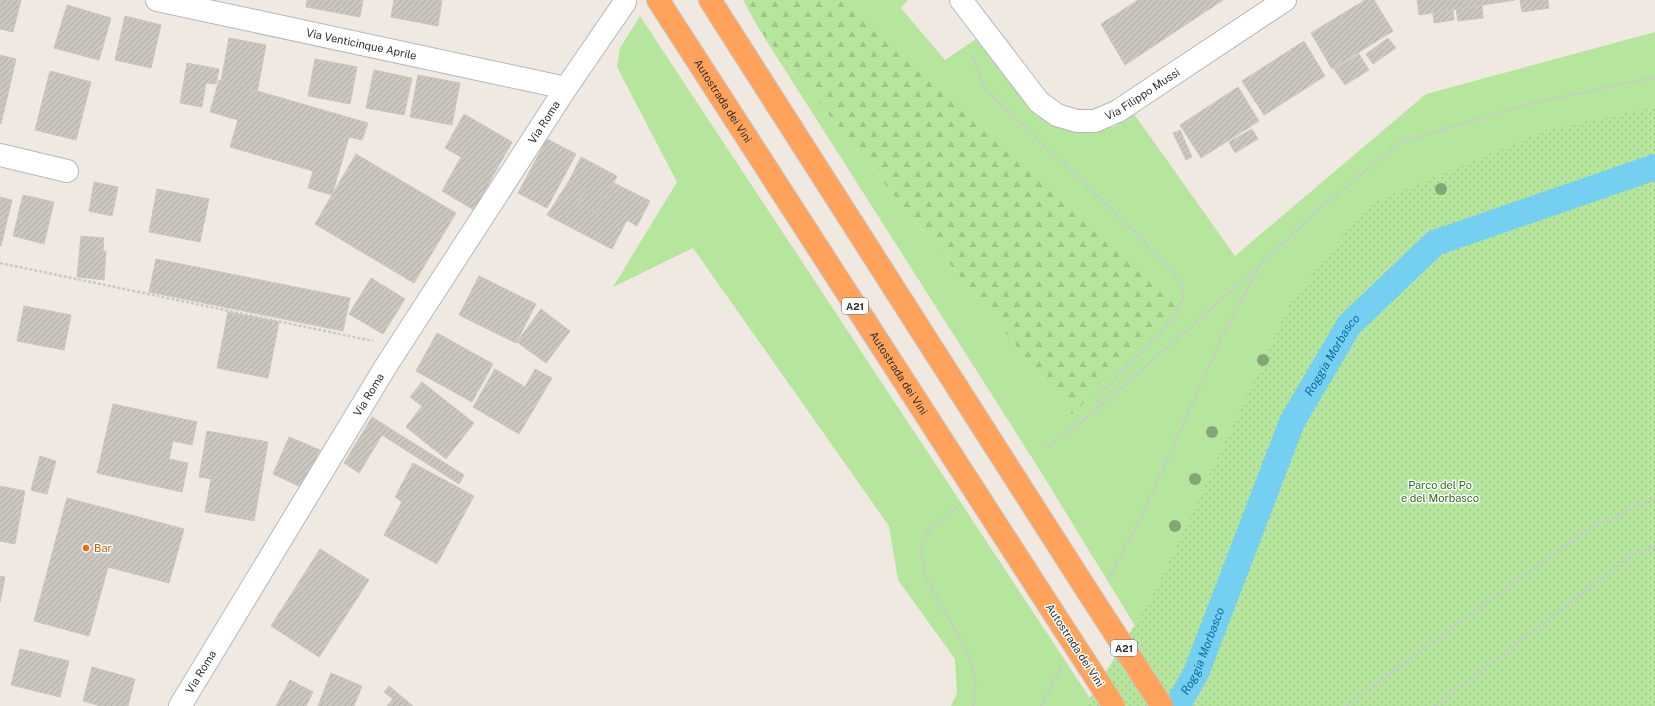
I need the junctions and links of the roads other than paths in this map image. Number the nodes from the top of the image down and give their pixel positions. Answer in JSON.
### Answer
{"nodes":[{"id":1,"x":157,"y":0,"type":"edge"},
{"id":2,"x":658,"y":0,"type":"edge"},
{"id":3,"x":710,"y":0,"type":"edge"},
{"id":4,"x":961,"y":0,"type":"edge"},
{"id":5,"x":1285,"y":0,"type":"edge"},
{"id":6,"x":625,"y":2,"type":"dead end"},
{"id":7,"x":566,"y":88,"type":"junction"},
{"id":8,"x":0,"y":155,"type":"edge"},
{"id":9,"x":67,"y":171,"type":"dead end"},
{"id":10,"x":180,"y":706,"type":"edge"},
{"id":11,"x":1114,"y":706,"type":"edge"},
{"id":12,"x":1162,"y":706,"type":"edge"}],
"edges":[{"from":1,"to":7,"type":"street","name":"Via Venticinque Aprile"},
{"from":2,"to":11,"type":"highway","name":"Autostrada dei Vini","number":"A21","bridge":true},
{"from":3,"to":12,"type":"highway","number":"A21","bridge":true},
{"from":4,"to":5,"type":"street","name":"Via Filippo Mussi"},
{"from":6,"to":7,"type":"street","name":"Via Roma"},
{"from":7,"to":10,"type":"street","name":"Via Roma"},
{"from":8,"to":9,"type":"street"}]}
